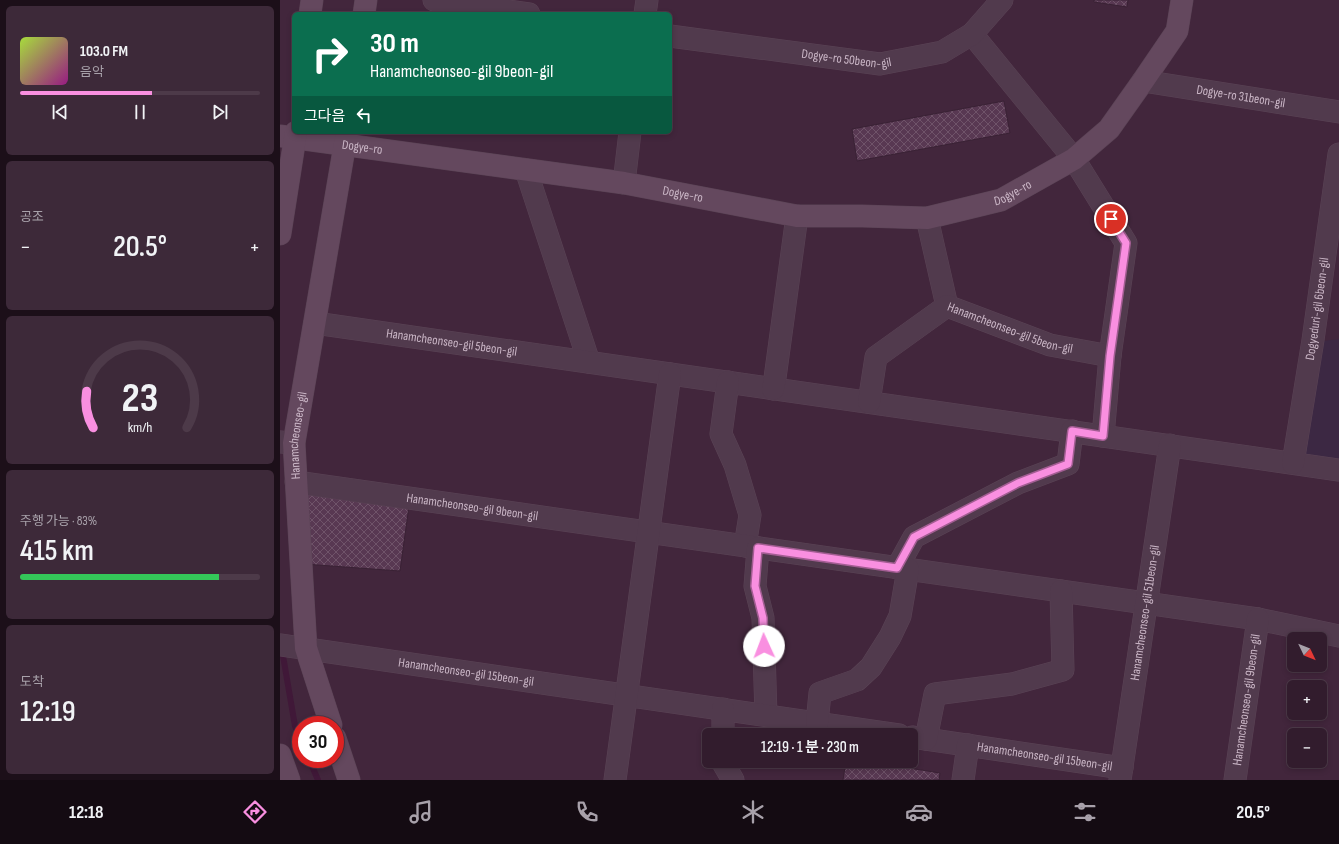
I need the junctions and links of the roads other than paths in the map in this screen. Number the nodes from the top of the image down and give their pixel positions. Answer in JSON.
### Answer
{"nodes":[{"id":1,"x":312,"y":0,"type":"edge"},
{"id":2,"x":366,"y":0,"type":"edge"},
{"id":3,"x":434,"y":0,"type":"edge"},
{"id":4,"x":647,"y":0,"type":"edge"},
{"id":5,"x":1002,"y":0,"type":"edge"},
{"id":6,"x":1182,"y":0,"type":"edge"},
{"id":7,"x":506,"y":5,"type":"edge"},
{"id":8,"x":310,"y":12,"type":"edge"},
{"id":9,"x":364,"y":12,"type":"edge"},
{"id":10,"x":524,"y":12,"type":"edge"},
{"id":11,"x":645,"y":12,"type":"edge"},
{"id":12,"x":972,"y":34,"type":"junction"},
{"id":13,"x":672,"y":36,"type":"edge"},
{"id":14,"x":1143,"y":81,"type":"junction"},
{"id":15,"x":1339,"y":112,"type":"edge"},
{"id":16,"x":630,"y":134,"type":"edge"},
{"id":17,"x":290,"y":135,"type":"edge"},
{"id":18,"x":346,"y":138,"type":"edge"},
{"id":19,"x":1339,"y":154,"type":"edge"},
{"id":20,"x":1074,"y":159,"type":"junction"},
{"id":21,"x":526,"y":170,"type":"junction"},
{"id":22,"x":624,"y":183,"type":"junction"},
{"id":23,"x":797,"y":216,"type":"junction"},
{"id":24,"x":927,"y":218,"type":"junction"},
{"id":25,"x":280,"y":234,"type":"edge"},
{"id":26,"x":946,"y":306,"type":"junction"},
{"id":27,"x":315,"y":323,"type":"junction"},
{"id":28,"x":1110,"y":356,"type":"junction"},
{"id":29,"x":589,"y":362,"type":"junction"},
{"id":30,"x":670,"y":374,"type":"junction"},
{"id":31,"x":728,"y":382,"type":"junction"},
{"id":32,"x":773,"y":389,"type":"junction"},
{"id":33,"x":869,"y":402,"type":"junction"},
{"id":34,"x":1072,"y":431,"type":"junction"},
{"id":35,"x":1103,"y":436,"type":"junction"},
{"id":36,"x":287,"y":442,"type":"edge"},
{"id":37,"x":1170,"y":445,"type":"junction"},
{"id":38,"x":1293,"y":463,"type":"junction"},
{"id":39,"x":1339,"y":470,"type":"edge"},
{"id":40,"x":296,"y":482,"type":"junction"},
{"id":41,"x":648,"y":532,"type":"junction"},
{"id":42,"x":751,"y":547,"type":"junction"},
{"id":43,"x":903,"y":569,"type":"junction"},
{"id":44,"x":1061,"y":591,"type":"junction"},
{"id":45,"x":1146,"y":603,"type":"junction"},
{"id":46,"x":1258,"y":619,"type":"junction"},
{"id":47,"x":1339,"y":636,"type":"edge"},
{"id":48,"x":294,"y":646,"type":"edge"},
{"id":49,"x":627,"y":695,"type":"junction"},
{"id":50,"x":723,"y":709,"type":"junction"},
{"id":51,"x":766,"y":715,"type":"junction"},
{"id":52,"x":327,"y":716,"type":"edge"},
{"id":53,"x":817,"y":723,"type":"junction"},
{"id":54,"x":723,"y":728,"type":"edge"},
{"id":55,"x":851,"y":728,"type":"edge"},
{"id":56,"x":919,"y":738,"type":"edge"},
{"id":57,"x":968,"y":745,"type":"junction"},
{"id":58,"x":280,"y":755,"type":"edge"},
{"id":59,"x":344,"y":765,"type":"edge"},
{"id":60,"x":726,"y":768,"type":"edge"},
{"id":61,"x":1121,"y":774,"type":"edge"},
{"id":62,"x":289,"y":780,"type":"edge"},
{"id":63,"x":349,"y":780,"type":"edge"},
{"id":64,"x":615,"y":780,"type":"edge"},
{"id":65,"x":733,"y":780,"type":"edge"},
{"id":66,"x":963,"y":780,"type":"edge"},
{"id":67,"x":1235,"y":780,"type":"edge"}],
"edges":[{"from":1,"to":8,"type":"street"},
{"from":2,"to":9,"type":"street"},
{"from":3,"to":7,"type":"street"},
{"from":4,"to":11,"type":"street"},
{"from":5,"to":12,"type":"street","name":"Dogye-ro 50beon-gil"},
{"from":6,"to":14,"type":"street","name":"Dogye-ro"},
{"from":7,"to":10,"type":"street"},
{"from":12,"to":13,"type":"street","name":"Dogye-ro 50beon-gil"},
{"from":12,"to":20,"type":"street"},
{"from":14,"to":15,"type":"street","name":"Dogye-ro 31beon-gil"},
{"from":14,"to":20,"type":"street","name":"Dogye-ro"},
{"from":16,"to":22,"type":"street"},
{"from":17,"to":18,"type":"street","name":"Dogye-ro"},
{"from":17,"to":25,"type":"street"},
{"from":18,"to":21,"type":"street","name":"Dogye-ro"},
{"from":18,"to":27,"type":"street","name":"Hanamcheonseo-gil"},
{"from":19,"to":38,"type":"street","name":"Dogyeduri-gil 6beon-gil"},
{"from":20,"to":24,"type":"street","name":"Dogye-ro"},
{"from":20,"to":28,"type":"street"},
{"from":21,"to":22,"type":"street","name":"Dogye-ro"},
{"from":21,"to":29,"type":"street"},
{"from":22,"to":23,"type":"street","name":"Dogye-ro"},
{"from":23,"to":24,"type":"street","name":"Dogye-ro"},
{"from":23,"to":32,"type":"street"},
{"from":24,"to":26,"type":"street"},
{"from":26,"to":28,"type":"street","name":"Hanamcheonseo-gil 5beon-gil"},
{"from":26,"to":33,"type":"street","name":"Hanamcheonseo-gil 5beon-gil"},
{"from":27,"to":29,"type":"street","name":"Hanamcheonseo-gil 5beon-gil"},
{"from":27,"to":36,"type":"street","name":"Hanamcheonseo-gil"},
{"from":28,"to":35,"type":"street"},
{"from":29,"to":30,"type":"street","name":"Hanamcheonseo-gil 5beon-gil"},
{"from":30,"to":31,"type":"street","name":"Hanamcheonseo-gil 5beon-gil"},
{"from":30,"to":41,"type":"street"},
{"from":31,"to":32,"type":"street","name":"Hanamcheonseo-gil 5beon-gil"},
{"from":31,"to":42,"type":"street"},
{"from":32,"to":33,"type":"street","name":"Hanamcheonseo-gil 5beon-gil"},
{"from":33,"to":34,"type":"street","name":"Hanamcheonseo-gil 5beon-gil"},
{"from":34,"to":35,"type":"street","name":"Hanamcheonseo-gil 5beon-gil"},
{"from":34,"to":43,"type":"street"},
{"from":35,"to":37,"type":"street","name":"Hanamcheonseo-gil 5beon-gil"},
{"from":36,"to":40,"type":"street","name":"Hanamcheonseo-gil"},
{"from":37,"to":38,"type":"street","name":"Hanamcheonseo-gil 5beon-gil"},
{"from":37,"to":45,"type":"street","name":"Hanamcheonseo-gil 51beon-gil"},
{"from":38,"to":39,"type":"street","name":"Hanamcheonseo-gil 5beon-gil"},
{"from":40,"to":41,"type":"street","name":"Hanamcheonseo-gil 9beon-gil"},
{"from":40,"to":48,"type":"street","name":"Hanamcheonseo-gil"},
{"from":41,"to":42,"type":"street","name":"Hanamcheonseo-gil 9beon-gil"},
{"from":41,"to":49,"type":"street"},
{"from":42,"to":43,"type":"street","name":"Hanamcheonseo-gil 9beon-gil"},
{"from":42,"to":51,"type":"street"},
{"from":43,"to":44,"type":"street","name":"Hanamcheonseo-gil 9beon-gil"},
{"from":43,"to":53,"type":"street"},
{"from":44,"to":45,"type":"street","name":"Hanamcheonseo-gil 9beon-gil"},
{"from":44,"to":56,"type":"street"},
{"from":45,"to":46,"type":"street","name":"Hanamcheonseo-gil 9beon-gil"},
{"from":45,"to":61,"type":"street","name":"Hanamcheonseo-gil 51beon-gil"},
{"from":46,"to":47,"type":"street","name":"Hanamcheonseo-gil 9beon-gil"},
{"from":46,"to":67,"type":"street","name":"Hanamcheonseo-gil 9beon-gil"},
{"from":48,"to":49,"type":"street","name":"Hanamcheonseo-gil 15beon-gil"},
{"from":48,"to":52,"type":"street","name":"Hanamcheonseo-gil"},
{"from":49,"to":50,"type":"street","name":"Hanamcheonseo-gil 15beon-gil"},
{"from":49,"to":64,"type":"street"},
{"from":50,"to":51,"type":"street","name":"Hanamcheonseo-gil 15beon-gil"},
{"from":50,"to":54,"type":"street"},
{"from":51,"to":53,"type":"street","name":"Hanamcheonseo-gil 15beon-gil"},
{"from":53,"to":55,"type":"street","name":"Hanamcheonseo-gil 15beon-gil"},
{"from":56,"to":57,"type":"street","name":"Hanamcheonseo-gil 15beon-gil"},
{"from":57,"to":61,"type":"street","name":"Hanamcheonseo-gil 15beon-gil"},
{"from":57,"to":66,"type":"street","name":"Hanamcheonseo-gil 15beon-gil"},
{"from":58,"to":62,"type":"street"},
{"from":59,"to":63,"type":"street"},
{"from":60,"to":65,"type":"street"}]}
